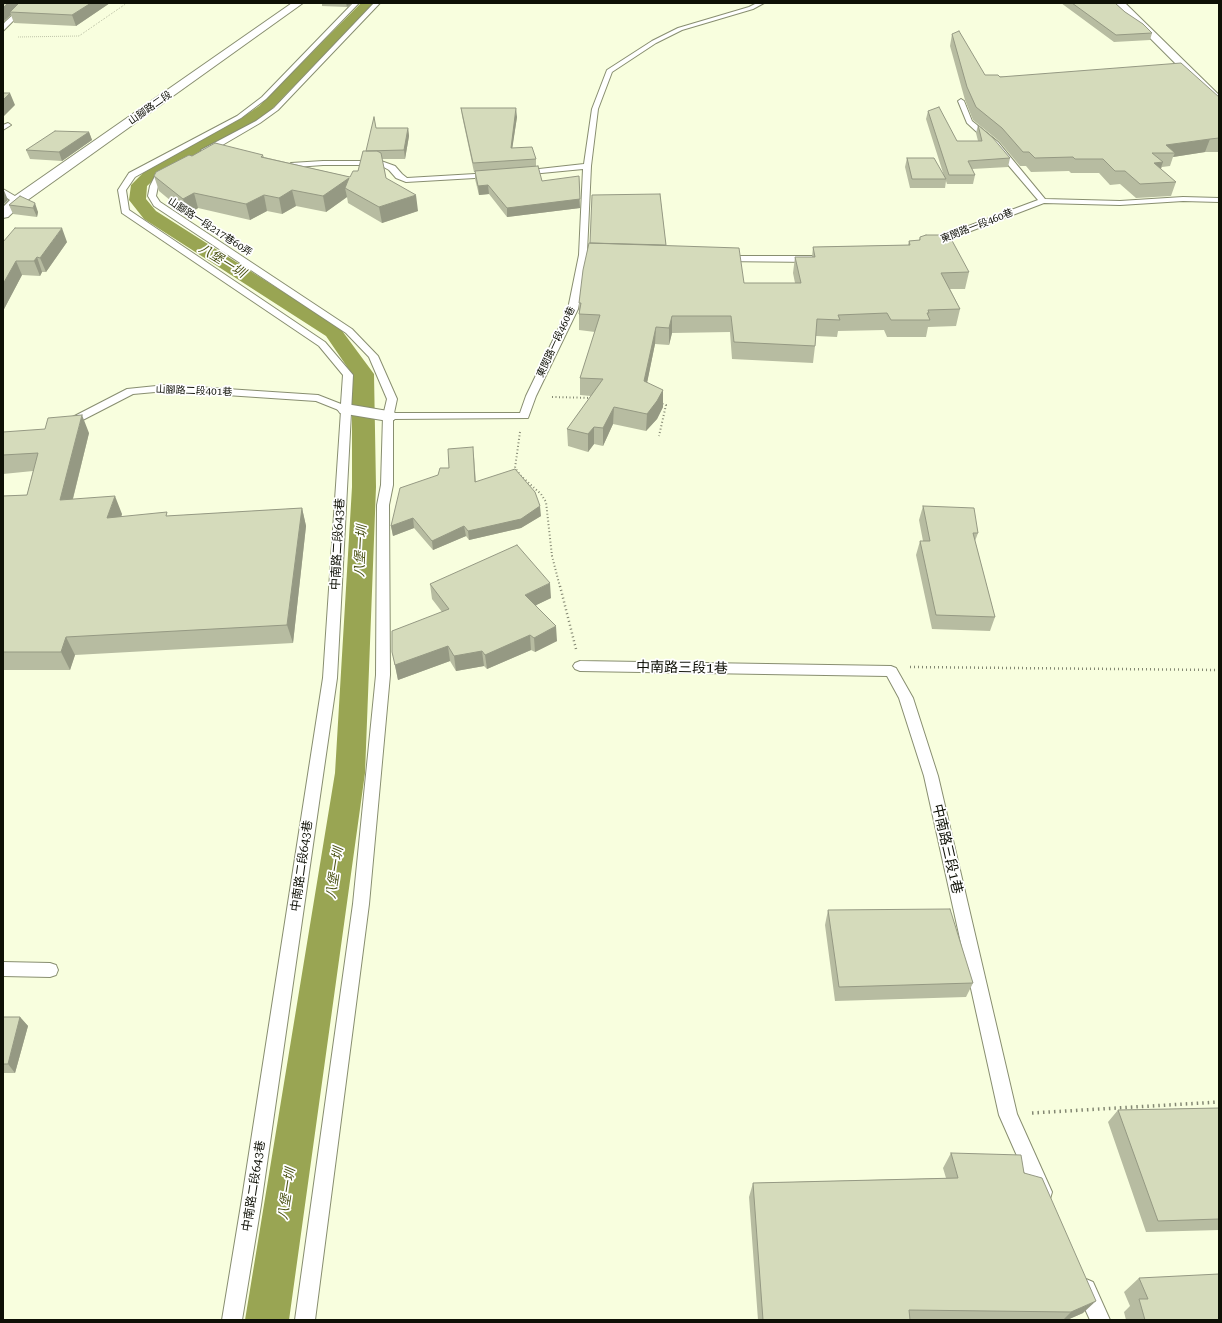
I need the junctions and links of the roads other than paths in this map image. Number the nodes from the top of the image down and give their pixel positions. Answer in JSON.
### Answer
{"nodes":[{"id":1,"x":33,"y":3,"type":"edge"},
{"id":2,"x":298,"y":3,"type":"edge"},
{"id":3,"x":356,"y":3,"type":"edge"},
{"id":4,"x":377,"y":3,"type":"edge"},
{"id":5,"x":761,"y":3,"type":"edge"},
{"id":6,"x":1120,"y":3,"type":"edge"},
{"id":7,"x":3,"y":29,"type":"edge"},
{"id":8,"x":1219,"y":100,"type":"edge"},
{"id":9,"x":961,"y":101,"type":"dead end"},
{"id":10,"x":198,"y":156,"type":"edge"},
{"id":11,"x":587,"y":166,"type":"junction"},
{"id":12,"x":178,"y":167,"type":"edge"},
{"id":13,"x":515,"y":173,"type":"edge"},
{"id":14,"x":499,"y":174,"type":"edge"},
{"id":15,"x":300,"y":176,"type":"edge"},
{"id":16,"x":1171,"y":189,"type":"edge"},
{"id":17,"x":3,"y":191,"type":"edge"},
{"id":18,"x":1183,"y":199,"type":"junction"},
{"id":19,"x":1219,"y":200,"type":"edge"},
{"id":20,"x":17,"y":201,"type":"junction"},
{"id":21,"x":1043,"y":201,"type":"junction"},
{"id":22,"x":3,"y":214,"type":"edge"},
{"id":23,"x":922,"y":247,"type":"edge"},
{"id":24,"x":583,"y":255,"type":"junction"},
{"id":25,"x":614,"y":256,"type":"edge"},
{"id":26,"x":826,"y":258,"type":"edge"},
{"id":27,"x":714,"y":259,"type":"edge"},
{"id":28,"x":346,"y":409,"type":"junction"},
{"id":29,"x":388,"y":416,"type":"junction"},
{"id":30,"x":56,"y":429,"type":"edge"},
{"id":31,"x":580,"y":666,"type":"road end"},
{"id":32,"x":3,"y":969,"type":"edge"},
{"id":33,"x":50,"y":970,"type":"dead end"},
{"id":34,"x":1049,"y":1207,"type":"edge"},
{"id":35,"x":1081,"y":1278,"type":"edge"},
{"id":36,"x":232,"y":1320,"type":"edge"},
{"id":37,"x":305,"y":1320,"type":"edge"},
{"id":38,"x":1100,"y":1320,"type":"edge"}],
"edges":[{"from":1,"to":7,"type":"lane"},
{"from":2,"to":20,"type":"main road","name":"山腳路二段"},
{"from":3,"to":28,"type":"lane","name":"中南路二段643巷"},
{"from":4,"to":10,"type":"lane"},
{"from":5,"to":11,"type":"lane","name":"東閔路一段460巷"},
{"from":6,"to":8,"type":"main road"},
{"from":9,"to":21,"type":"lane"},
{"from":11,"to":13,"type":"lane"},
{"from":11,"to":24,"type":"lane","name":"東閔路一段460巷"},
{"from":12,"to":29,"type":"lane","name":"山腳路一段217巷60弄"},
{"from":14,"to":15,"type":"lane"},
{"from":16,"to":18,"type":"lane"},
{"from":17,"to":20,"type":"lane"},
{"from":18,"to":19,"type":"lane","name":"東閔路一段460巷"},
{"from":18,"to":21,"type":"lane","name":"東閔路一段460巷"},
{"from":20,"to":22,"type":"main road","name":"山腳路二段"},
{"from":21,"to":23,"type":"lane","name":"東閔路一段460巷"},
{"from":24,"to":25,"type":"lane"},
{"from":24,"to":29,"type":"lane","name":"東閔路一段460巷"},
{"from":26,"to":27,"type":"lane"},
{"from":28,"to":29,"type":"main road"},
{"from":28,"to":30,"type":"lane","name":"山腳路二段401巷"},
{"from":28,"to":36,"type":"lane","name":"中南路二段643巷"},
{"from":29,"to":37,"type":"lane"},
{"from":31,"to":34,"type":"lane","name":"中南路三段1巷"},
{"from":32,"to":33,"type":"lane"},
{"from":35,"to":38,"type":"lane"}]}
